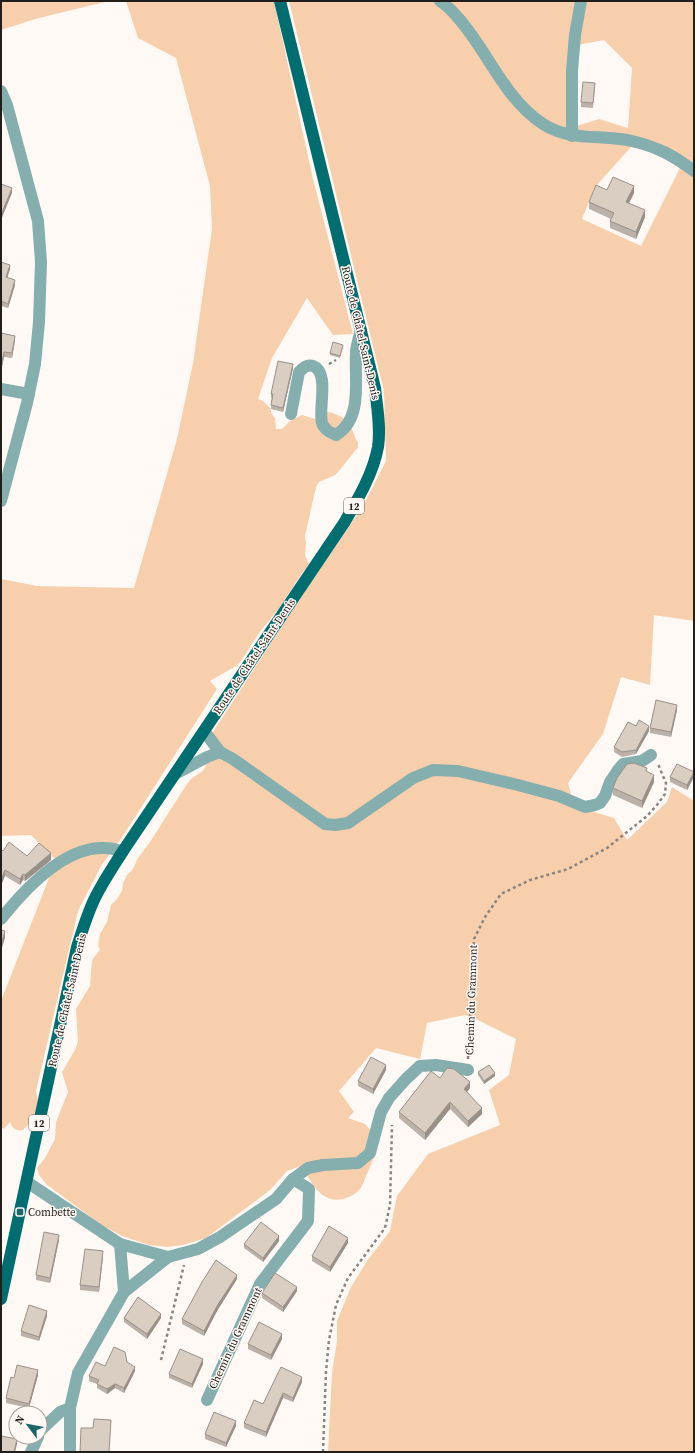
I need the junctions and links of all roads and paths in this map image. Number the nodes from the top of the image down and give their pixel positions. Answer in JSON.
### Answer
{"nodes":[{"id":1,"x":280,"y":1,"type":"edge"},
{"id":2,"x":440,"y":1,"type":"edge"},
{"id":3,"x":581,"y":1,"type":"edge"},
{"id":4,"x":1,"y":91,"type":"edge"},
{"id":5,"x":572,"y":136,"type":"junction"},
{"id":6,"x":694,"y":171,"type":"edge"},
{"id":7,"x":361,"y":330,"type":"junction"},
{"id":8,"x":1,"y":389,"type":"edge"},
{"id":9,"x":29,"y":394,"type":"junction"},
{"id":10,"x":291,"y":414,"type":"dead end"},
{"id":11,"x":1,"y":500,"type":"edge"},
{"id":12,"x":204,"y":731,"type":"junction"},
{"id":13,"x":220,"y":752,"type":"junction"},
{"id":14,"x":650,"y":755,"type":"joint"},
{"id":15,"x":175,"y":774,"type":"junction"},
{"id":16,"x":123,"y":851,"type":"junction"},
{"id":17,"x":1,"y":919,"type":"edge"},
{"id":18,"x":468,"y":1070,"type":"joint"},
{"id":19,"x":391,"y":1119,"type":"dead end"},
{"id":20,"x":293,"y":1179,"type":"junction"},
{"id":21,"x":27,"y":1182,"type":"junction"},
{"id":22,"x":120,"y":1244,"type":"junction"},
{"id":23,"x":188,"y":1251,"type":"junction"},
{"id":24,"x":168,"y":1257,"type":"junction"},
{"id":25,"x":124,"y":1292,"type":"junction"},
{"id":26,"x":1,"y":1299,"type":"edge"},
{"id":27,"x":161,"y":1360,"type":"dead end"},
{"id":28,"x":207,"y":1400,"type":"dead end"},
{"id":29,"x":70,"y":1408,"type":"junction"},
{"id":30,"x":48,"y":1423,"type":"edge"},
{"id":31,"x":70,"y":1452,"type":"edge"},
{"id":32,"x":323,"y":1452,"type":"edge"}],
"edges":[{"from":1,"to":7,"type":"main road","name":"Route de Châtel-Saint-Denis","number":"12"},
{"from":2,"to":5,"type":"street"},
{"from":3,"to":5,"type":"street"},
{"from":4,"to":9,"type":"street"},
{"from":5,"to":6,"type":"street"},
{"from":7,"to":10,"type":"street"},
{"from":7,"to":12,"type":"main road","name":"Route de Châtel-Saint-Denis","number":"12"},
{"from":8,"to":9,"type":"street"},
{"from":9,"to":11,"type":"street"},
{"from":12,"to":13,"type":"street"},
{"from":12,"to":15,"type":"main road","name":"Route de Châtel-Saint-Denis","number":"12"},
{"from":13,"to":14,"type":"street"},
{"from":13,"to":15,"type":"street"},
{"from":14,"to":18,"type":"path","name":"Chemin du Grammont"},
{"from":15,"to":16,"type":"main road","name":"Route de Châtel-Saint-Denis","number":"12"},
{"from":16,"to":17,"type":"street"},
{"from":16,"to":21,"type":"main road","name":"Route de Châtel-Saint-Denis","number":"12"},
{"from":18,"to":20,"type":"street","name":"Chemin du Grammont"},
{"from":19,"to":32,"type":"path"},
{"from":20,"to":23,"type":"street","name":"Chemin du Grammont"},
{"from":20,"to":28,"type":"street","name":"Chemin du Grammont"},
{"from":21,"to":22,"type":"street"},
{"from":21,"to":26,"type":"main road","name":"Route de Châtel-Saint-Denis","number":"12"},
{"from":22,"to":24,"type":"street"},
{"from":22,"to":25,"type":"street"},
{"from":23,"to":24,"type":"street","name":"Chemin du Grammont"},
{"from":23,"to":27,"type":"path"},
{"from":24,"to":25,"type":"street"},
{"from":25,"to":29,"type":"street"},
{"from":29,"to":30,"type":"street"},
{"from":29,"to":31,"type":"street"}]}
